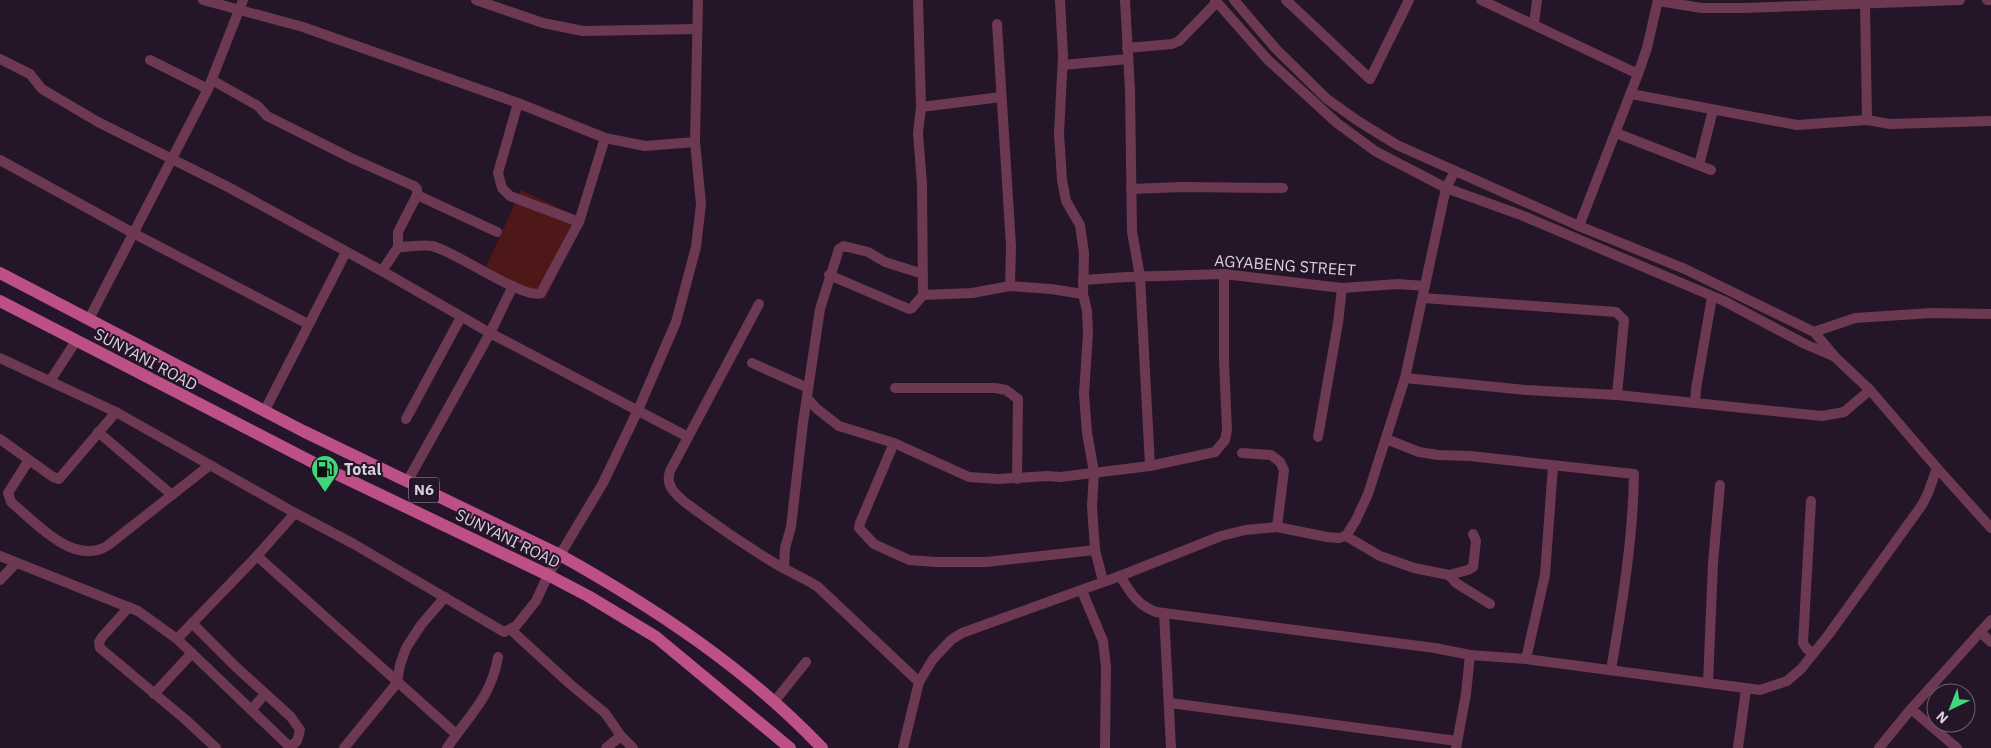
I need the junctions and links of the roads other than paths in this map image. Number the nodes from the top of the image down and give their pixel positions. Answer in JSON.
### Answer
{"nodes":[{"id":1,"x":203,"y":0,"type":"edge"},
{"id":2,"x":476,"y":0,"type":"edge"},
{"id":3,"x":698,"y":0,"type":"edge"},
{"id":4,"x":918,"y":0,"type":"edge"},
{"id":5,"x":1060,"y":0,"type":"edge"},
{"id":6,"x":1125,"y":0,"type":"edge"},
{"id":7,"x":1234,"y":0,"type":"edge"},
{"id":8,"x":1286,"y":0,"type":"edge"},
{"id":9,"x":1409,"y":0,"type":"edge"},
{"id":10,"x":1482,"y":0,"type":"edge"},
{"id":11,"x":1537,"y":0,"type":"edge"},
{"id":12,"x":1953,"y":0,"type":"edge"},
{"id":13,"x":1960,"y":0,"type":"edge"},
{"id":14,"x":1216,"y":1,"type":"edge"},
{"id":15,"x":1658,"y":1,"type":"edge"},
{"id":16,"x":1744,"y":4,"type":"edge"},
{"id":17,"x":1865,"y":4,"type":"junction"},
{"id":18,"x":240,"y":5,"type":"edge"},
{"id":19,"x":997,"y":24,"type":"dead end"},
{"id":20,"x":1534,"y":24,"type":"junction"},
{"id":21,"x":697,"y":29,"type":"junction"},
{"id":22,"x":1127,"y":48,"type":"junction"},
{"id":23,"x":0,"y":59,"type":"edge"},
{"id":24,"x":1128,"y":59,"type":"junction"},
{"id":25,"x":150,"y":60,"type":"dead end"},
{"id":26,"x":1063,"y":65,"type":"junction"},
{"id":27,"x":1638,"y":74,"type":"junction"},
{"id":28,"x":210,"y":84,"type":"junction"},
{"id":29,"x":1631,"y":94,"type":"junction"},
{"id":30,"x":1001,"y":97,"type":"junction"},
{"id":31,"x":518,"y":103,"type":"junction"},
{"id":32,"x":921,"y":107,"type":"junction"},
{"id":33,"x":1713,"y":110,"type":"junction"},
{"id":34,"x":1867,"y":120,"type":"junction"},
{"id":35,"x":1991,"y":121,"type":"edge"},
{"id":36,"x":1616,"y":133,"type":"junction"},
{"id":37,"x":605,"y":138,"type":"junction"},
{"id":38,"x":695,"y":142,"type":"junction"},
{"id":39,"x":172,"y":159,"type":"junction"},
{"id":40,"x":0,"y":160,"type":"edge"},
{"id":41,"x":1699,"y":165,"type":"junction"},
{"id":42,"x":1711,"y":170,"type":"dead end"},
{"id":43,"x":1455,"y":171,"type":"junction"},
{"id":44,"x":1282,"y":188,"type":"dead end"},
{"id":45,"x":1446,"y":188,"type":"junction"},
{"id":46,"x":1131,"y":189,"type":"junction"},
{"id":47,"x":417,"y":195,"type":"junction"},
{"id":48,"x":579,"y":222,"type":"junction"},
{"id":49,"x":1579,"y":226,"type":"junction"},
{"id":50,"x":497,"y":232,"type":"dead end"},
{"id":51,"x":133,"y":234,"type":"junction"},
{"id":52,"x":398,"y":247,"type":"junction"},
{"id":53,"x":346,"y":252,"type":"junction"},
{"id":54,"x":382,"y":271,"type":"junction"},
{"id":55,"x":0,"y":273,"type":"edge"},
{"id":56,"x":923,"y":274,"type":"junction"},
{"id":57,"x":1224,"y":274,"type":"junction"},
{"id":58,"x":829,"y":275,"type":"junction"},
{"id":59,"x":1140,"y":276,"type":"junction"},
{"id":60,"x":1083,"y":280,"type":"junction"},
{"id":61,"x":513,"y":286,"type":"junction"},
{"id":62,"x":1010,"y":286,"type":"junction"},
{"id":63,"x":1424,"y":286,"type":"junction"},
{"id":64,"x":1342,"y":288,"type":"junction"},
{"id":65,"x":1083,"y":294,"type":"junction"},
{"id":66,"x":923,"y":295,"type":"junction"},
{"id":67,"x":1712,"y":297,"type":"junction"},
{"id":68,"x":1423,"y":298,"type":"junction"},
{"id":69,"x":0,"y":301,"type":"edge"},
{"id":70,"x":760,"y":304,"type":"dead end"},
{"id":71,"x":1991,"y":314,"type":"edge"},
{"id":72,"x":461,"y":317,"type":"junction"},
{"id":73,"x":89,"y":319,"type":"junction"},
{"id":74,"x":308,"y":324,"type":"junction"},
{"id":75,"x":1814,"y":332,"type":"junction"},
{"id":76,"x":490,"y":333,"type":"junction"},
{"id":77,"x":76,"y":340,"type":"junction"},
{"id":78,"x":0,"y":358,"type":"edge"},
{"id":79,"x":1836,"y":358,"type":"junction"},
{"id":80,"x":752,"y":363,"type":"dead end"},
{"id":81,"x":1405,"y":378,"type":"junction"},
{"id":82,"x":50,"y":380,"type":"junction"},
{"id":83,"x":895,"y":388,"type":"dead end"},
{"id":84,"x":1870,"y":390,"type":"junction"},
{"id":85,"x":807,"y":393,"type":"junction"},
{"id":86,"x":1617,"y":395,"type":"junction"},
{"id":87,"x":1695,"y":403,"type":"junction"},
{"id":88,"x":265,"y":410,"type":"junction"},
{"id":89,"x":638,"y":410,"type":"junction"},
{"id":90,"x":116,"y":412,"type":"junction"},
{"id":91,"x":406,"y":419,"type":"dead end"},
{"id":92,"x":98,"y":432,"type":"junction"},
{"id":93,"x":688,"y":437,"type":"junction"},
{"id":94,"x":1318,"y":437,"type":"dead end"},
{"id":95,"x":0,"y":439,"type":"edge"},
{"id":96,"x":1386,"y":439,"type":"junction"},
{"id":97,"x":894,"y":443,"type":"junction"},
{"id":98,"x":1242,"y":453,"type":"dead end"},
{"id":99,"x":29,"y":460,"type":"junction"},
{"id":100,"x":210,"y":465,"type":"junction"},
{"id":101,"x":1150,"y":466,"type":"junction"},
{"id":102,"x":1553,"y":466,"type":"junction"},
{"id":103,"x":1936,"y":468,"type":"junction"},
{"id":104,"x":1094,"y":472,"type":"junction"},
{"id":105,"x":1017,"y":479,"type":"junction"},
{"id":106,"x":407,"y":482,"type":"junction"},
{"id":107,"x":1720,"y":485,"type":"dead end"},
{"id":108,"x":172,"y":495,"type":"junction"},
{"id":109,"x":1810,"y":501,"type":"dead end"},
{"id":110,"x":296,"y":513,"type":"junction"},
{"id":111,"x":1277,"y":527,"type":"junction"},
{"id":112,"x":1991,"y":528,"type":"edge"},
{"id":113,"x":1473,"y":534,"type":"dead end"},
{"id":114,"x":1346,"y":536,"type":"junction"},
{"id":115,"x":1095,"y":550,"type":"junction"},
{"id":116,"x":560,"y":555,"type":"junction"},
{"id":117,"x":0,"y":556,"type":"edge"},
{"id":118,"x":257,"y":556,"type":"junction"},
{"id":119,"x":16,"y":563,"type":"junction"},
{"id":120,"x":784,"y":568,"type":"junction"},
{"id":121,"x":548,"y":575,"type":"junction"},
{"id":122,"x":1449,"y":575,"type":"junction"},
{"id":123,"x":1120,"y":576,"type":"junction"},
{"id":124,"x":0,"y":580,"type":"edge"},
{"id":125,"x":1103,"y":581,"type":"junction"},
{"id":126,"x":1082,"y":591,"type":"junction"},
{"id":127,"x":445,"y":597,"type":"junction"},
{"id":128,"x":1490,"y":604,"type":"dead end"},
{"id":129,"x":129,"y":607,"type":"junction"},
{"id":130,"x":1164,"y":613,"type":"junction"},
{"id":131,"x":1991,"y":620,"type":"edge"},
{"id":132,"x":192,"y":623,"type":"junction"},
{"id":133,"x":511,"y":630,"type":"junction"},
{"id":134,"x":1980,"y":632,"type":"junction"},
{"id":135,"x":177,"y":639,"type":"junction"},
{"id":136,"x":1991,"y":642,"type":"edge"},
{"id":137,"x":192,"y":653,"type":"junction"},
{"id":138,"x":1814,"y":653,"type":"junction"},
{"id":139,"x":1470,"y":655,"type":"junction"},
{"id":140,"x":498,"y":657,"type":"dead end"},
{"id":141,"x":1526,"y":659,"type":"junction"},
{"id":142,"x":806,"y":662,"type":"dead end"},
{"id":143,"x":1611,"y":670,"type":"junction"},
{"id":144,"x":397,"y":682,"type":"junction"},
{"id":145,"x":919,"y":682,"type":"junction"},
{"id":146,"x":1708,"y":682,"type":"junction"},
{"id":147,"x":1746,"y":689,"type":"junction"},
{"id":148,"x":154,"y":694,"type":"junction"},
{"id":149,"x":265,"y":694,"type":"junction"},
{"id":150,"x":774,"y":702,"type":"junction"},
{"id":151,"x":1170,"y":703,"type":"junction"},
{"id":152,"x":1910,"y":709,"type":"junction"},
{"id":153,"x":251,"y":710,"type":"junction"},
{"id":154,"x":456,"y":734,"type":"junction"},
{"id":155,"x":621,"y":736,"type":"junction"},
{"id":156,"x":1456,"y":744,"type":"edge"},
{"id":157,"x":216,"y":748,"type":"edge"},
{"id":158,"x":291,"y":748,"type":"edge"},
{"id":159,"x":344,"y":748,"type":"edge"},
{"id":160,"x":447,"y":748,"type":"edge"},
{"id":161,"x":606,"y":748,"type":"edge"},
{"id":162,"x":633,"y":748,"type":"edge"},
{"id":163,"x":790,"y":748,"type":"edge"},
{"id":164,"x":822,"y":748,"type":"edge"},
{"id":165,"x":903,"y":748,"type":"edge"},
{"id":166,"x":1105,"y":748,"type":"edge"},
{"id":167,"x":1171,"y":748,"type":"edge"},
{"id":168,"x":1738,"y":748,"type":"edge"},
{"id":169,"x":1879,"y":748,"type":"edge"},
{"id":170,"x":1957,"y":748,"type":"edge"}],
"edges":[{"from":1,"to":18,"type":"street"},
{"from":2,"to":21,"type":"street"},
{"from":3,"to":21,"type":"street"},
{"from":4,"to":32,"type":"street"},
{"from":5,"to":26,"type":"street"},
{"from":6,"to":22,"type":"street"},
{"from":7,"to":43,"type":"street"},
{"from":8,"to":9,"type":"street"},
{"from":10,"to":20,"type":"street"},
{"from":11,"to":20,"type":"street"},
{"from":12,"to":13,"type":"street"},
{"from":12,"to":17,"type":"street"},
{"from":14,"to":22,"type":"street"},
{"from":14,"to":45,"type":"street"},
{"from":15,"to":16,"type":"street"},
{"from":15,"to":27,"type":"street"},
{"from":16,"to":17,"type":"street"},
{"from":17,"to":34,"type":"street"},
{"from":18,"to":28,"type":"street"},
{"from":18,"to":31,"type":"street"},
{"from":19,"to":30,"type":"street"},
{"from":20,"to":27,"type":"street"},
{"from":21,"to":38,"type":"street"},
{"from":22,"to":24,"type":"street"},
{"from":23,"to":39,"type":"street"},
{"from":24,"to":26,"type":"street"},
{"from":24,"to":46,"type":"street"},
{"from":25,"to":28,"type":"street"},
{"from":26,"to":60,"type":"street"},
{"from":27,"to":29,"type":"street"},
{"from":28,"to":39,"type":"street"},
{"from":28,"to":47,"type":"street"},
{"from":29,"to":33,"type":"street"},
{"from":29,"to":36,"type":"street"},
{"from":30,"to":32,"type":"street"},
{"from":30,"to":62,"type":"street"},
{"from":31,"to":37,"type":"street"},
{"from":31,"to":48,"type":"street"},
{"from":32,"to":56,"type":"street"},
{"from":33,"to":34,"type":"street"},
{"from":33,"to":41,"type":"street"},
{"from":34,"to":35,"type":"street"},
{"from":36,"to":41,"type":"street"},
{"from":36,"to":49,"type":"street"},
{"from":37,"to":38,"type":"street"},
{"from":37,"to":48,"type":"street"},
{"from":38,"to":89,"type":"street"},
{"from":39,"to":51,"type":"street"},
{"from":39,"to":53,"type":"street"},
{"from":40,"to":51,"type":"street"},
{"from":41,"to":42,"type":"street"},
{"from":43,"to":45,"type":"street"},
{"from":43,"to":49,"type":"street"},
{"from":44,"to":46,"type":"street"},
{"from":45,"to":63,"type":"street"},
{"from":45,"to":67,"type":"street"},
{"from":46,"to":59,"type":"street"},
{"from":47,"to":50,"type":"street"},
{"from":47,"to":52,"type":"street"},
{"from":48,"to":61,"type":"street"},
{"from":49,"to":75,"type":"street"},
{"from":51,"to":73,"type":"street"},
{"from":51,"to":74,"type":"street"},
{"from":52,"to":54,"type":"street"},
{"from":52,"to":61,"type":"street"},
{"from":53,"to":54,"type":"street"},
{"from":53,"to":74,"type":"street"},
{"from":54,"to":72,"type":"street"},
{"from":55,"to":73,"type":"main road","number":"N6"},
{"from":56,"to":58,"type":"street"},
{"from":56,"to":66,"type":"street"},
{"from":57,"to":59,"type":"street","name":"AGYABENG STREET"},
{"from":57,"to":64,"type":"street","name":"AGYABENG STREET"},
{"from":57,"to":101,"type":"street"},
{"from":58,"to":66,"type":"street"},
{"from":58,"to":85,"type":"street"},
{"from":59,"to":60,"type":"street","name":"AGYABENG STREET"},
{"from":59,"to":101,"type":"street"},
{"from":60,"to":65,"type":"street"},
{"from":61,"to":76,"type":"street"},
{"from":62,"to":65,"type":"street"},
{"from":62,"to":66,"type":"street"},
{"from":63,"to":64,"type":"street","name":"AGYABENG STREET"},
{"from":63,"to":68,"type":"street"},
{"from":64,"to":94,"type":"street"},
{"from":65,"to":104,"type":"street"},
{"from":67,"to":79,"type":"street"},
{"from":67,"to":87,"type":"street"},
{"from":68,"to":81,"type":"street"},
{"from":68,"to":86,"type":"street"},
{"from":69,"to":77,"type":"main road","name":"SUNYANI ROAD","number":"N6"},
{"from":70,"to":93,"type":"street"},
{"from":71,"to":75,"type":"street"},
{"from":72,"to":76,"type":"street"},
{"from":72,"to":91,"type":"street"},
{"from":73,"to":88,"type":"main road","number":"N6"},
{"from":74,"to":88,"type":"street"},
{"from":75,"to":79,"type":"street"},
{"from":76,"to":89,"type":"street"},
{"from":76,"to":106,"type":"street"},
{"from":77,"to":82,"type":"street"},
{"from":77,"to":121,"type":"main road","name":"SUNYANI ROAD","number":"N6"},
{"from":78,"to":82,"type":"street"},
{"from":79,"to":84,"type":"street"},
{"from":80,"to":85,"type":"street"},
{"from":81,"to":86,"type":"street"},
{"from":81,"to":96,"type":"street"},
{"from":82,"to":90,"type":"street"},
{"from":83,"to":105,"type":"street"},
{"from":84,"to":87,"type":"street"},
{"from":84,"to":103,"type":"street"},
{"from":85,"to":97,"type":"street"},
{"from":85,"to":120,"type":"street"},
{"from":86,"to":87,"type":"street"},
{"from":88,"to":106,"type":"main road","number":"N6"},
{"from":89,"to":93,"type":"street"},
{"from":89,"to":116,"type":"street"},
{"from":90,"to":92,"type":"street"},
{"from":90,"to":100,"type":"street"},
{"from":92,"to":99,"type":"street"},
{"from":92,"to":108,"type":"street"},
{"from":93,"to":120,"type":"street"},
{"from":95,"to":99,"type":"street"},
{"from":96,"to":102,"type":"street"},
{"from":96,"to":114,"type":"street"},
{"from":97,"to":105,"type":"street"},
{"from":97,"to":115,"type":"street"},
{"from":98,"to":111,"type":"street"},
{"from":99,"to":108,"type":"street"},
{"from":100,"to":108,"type":"street"},
{"from":100,"to":110,"type":"street"},
{"from":101,"to":104,"type":"street"},
{"from":102,"to":141,"type":"street"},
{"from":102,"to":143,"type":"street"},
{"from":103,"to":112,"type":"street"},
{"from":103,"to":138,"type":"street"},
{"from":104,"to":105,"type":"street"},
{"from":104,"to":115,"type":"street"},
{"from":106,"to":116,"type":"main road","number":"N6"},
{"from":107,"to":146,"type":"street"},
{"from":109,"to":138,"type":"street"},
{"from":110,"to":118,"type":"street"},
{"from":110,"to":127,"type":"street"},
{"from":111,"to":114,"type":"street"},
{"from":111,"to":123,"type":"street"},
{"from":113,"to":122,"type":"street"},
{"from":114,"to":122,"type":"street"},
{"from":115,"to":125,"type":"street"},
{"from":116,"to":121,"type":"street"},
{"from":116,"to":150,"type":"main road","number":"N6"},
{"from":117,"to":119,"type":"street"},
{"from":118,"to":132,"type":"street"},
{"from":118,"to":144,"type":"street"},
{"from":119,"to":124,"type":"street"},
{"from":119,"to":129,"type":"street"},
{"from":120,"to":145,"type":"street"},
{"from":121,"to":133,"type":"street"},
{"from":121,"to":163,"type":"main road","name":"SUNYANI ROAD","number":"N6"},
{"from":122,"to":128,"type":"street"},
{"from":123,"to":125,"type":"street"},
{"from":123,"to":130,"type":"street"},
{"from":125,"to":126,"type":"street"},
{"from":126,"to":145,"type":"street"},
{"from":126,"to":166,"type":"street"},
{"from":127,"to":133,"type":"street"},
{"from":127,"to":144,"type":"street"},
{"from":129,"to":135,"type":"street"},
{"from":129,"to":148,"type":"street"},
{"from":130,"to":139,"type":"street"},
{"from":130,"to":151,"type":"street"},
{"from":131,"to":134,"type":"street"},
{"from":132,"to":135,"type":"street"},
{"from":132,"to":149,"type":"street"},
{"from":133,"to":155,"type":"street"},
{"from":134,"to":136,"type":"street"},
{"from":134,"to":152,"type":"street"},
{"from":135,"to":137,"type":"street"},
{"from":137,"to":148,"type":"street"},
{"from":137,"to":153,"type":"street"},
{"from":138,"to":147,"type":"street"},
{"from":139,"to":141,"type":"street"},
{"from":139,"to":156,"type":"street"},
{"from":140,"to":154,"type":"street"},
{"from":141,"to":143,"type":"street"},
{"from":142,"to":150,"type":"street"},
{"from":143,"to":146,"type":"street"},
{"from":144,"to":154,"type":"street"},
{"from":144,"to":159,"type":"street"},
{"from":145,"to":165,"type":"street"},
{"from":146,"to":147,"type":"street"},
{"from":147,"to":168,"type":"street"},
{"from":148,"to":157,"type":"street"},
{"from":149,"to":153,"type":"street"},
{"from":149,"to":158,"type":"street"},
{"from":150,"to":164,"type":"main road","number":"N6"},
{"from":151,"to":156,"type":"street"},
{"from":151,"to":167,"type":"street"},
{"from":152,"to":169,"type":"street"},
{"from":152,"to":170,"type":"street"},
{"from":153,"to":158,"type":"street"},
{"from":154,"to":160,"type":"street"},
{"from":155,"to":161,"type":"street"},
{"from":155,"to":162,"type":"street"}]}
